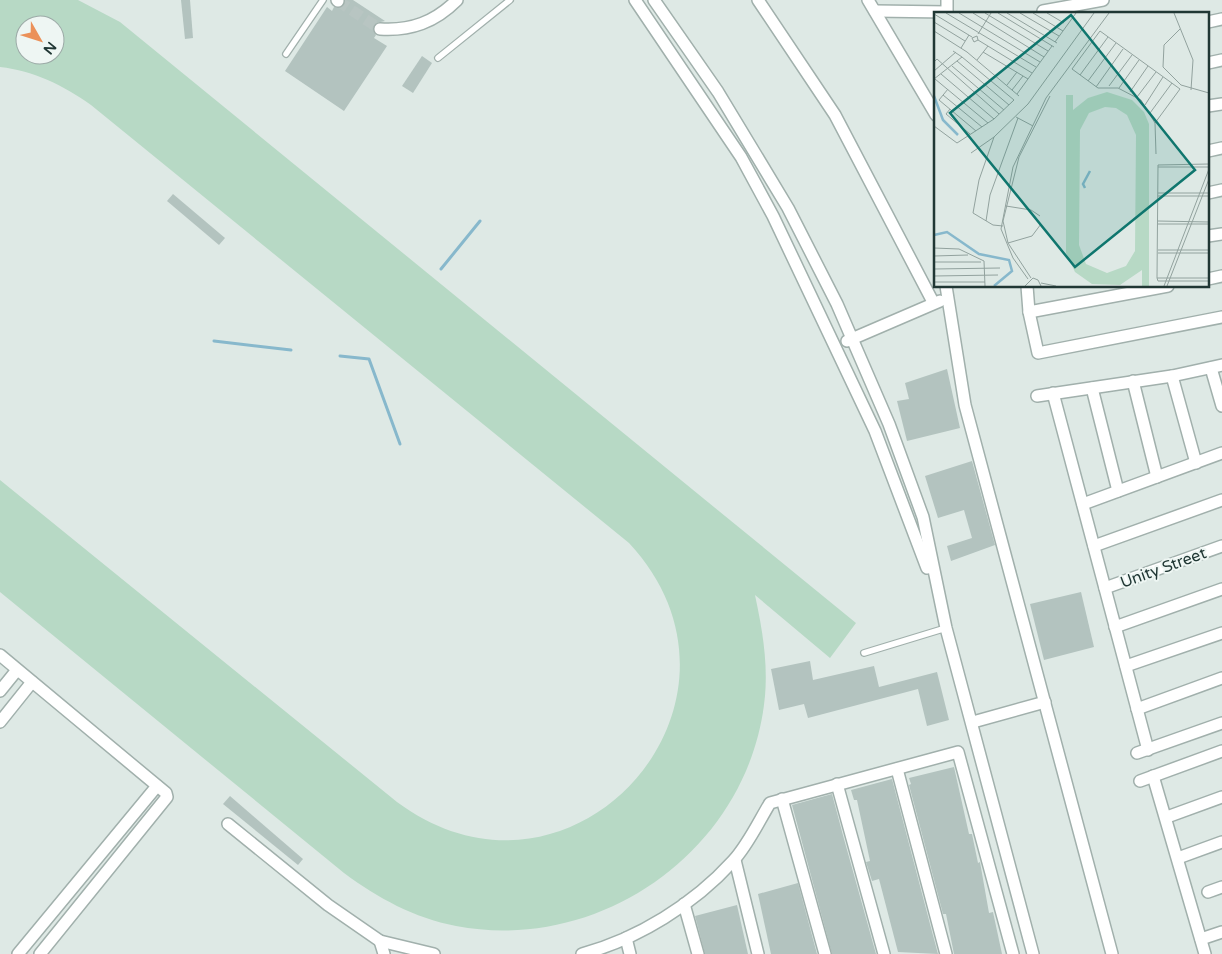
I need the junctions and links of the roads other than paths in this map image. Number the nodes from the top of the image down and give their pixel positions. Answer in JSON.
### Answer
{"nodes":[{"id":1,"x":323,"y":0,"type":"edge"},
{"id":2,"x":457,"y":0,"type":"edge"},
{"id":3,"x":510,"y":0,"type":"edge"},
{"id":4,"x":635,"y":0,"type":"edge"},
{"id":5,"x":654,"y":0,"type":"edge"},
{"id":6,"x":758,"y":0,"type":"edge"},
{"id":7,"x":868,"y":0,"type":"edge"},
{"id":8,"x":1097,"y":1,"type":"edge"},
{"id":9,"x":1043,"y":8,"type":"edge"},
{"id":10,"x":875,"y":11,"type":"junction"},
{"id":11,"x":934,"y":13,"type":"edge"},
{"id":12,"x":380,"y":29,"type":"tunnel mouth"},
{"id":13,"x":286,"y":54,"type":"dead end"},
{"id":14,"x":438,"y":58,"type":"dead end"},
{"id":15,"x":934,"y":112,"type":"edge"},
{"id":16,"x":946,"y":288,"type":"edge"},
{"id":17,"x":1027,"y":288,"type":"edge"},
{"id":18,"x":1157,"y":288,"type":"edge"},
{"id":19,"x":948,"y":299,"type":"junction"},
{"id":20,"x":933,"y":302,"type":"junction"},
{"id":21,"x":1029,"y":312,"type":"junction"},
{"id":22,"x":1222,"y":317,"type":"edge"},
{"id":23,"x":852,"y":339,"type":"junction"},
{"id":24,"x":837,"y":347,"type":"junction"},
{"id":25,"x":1216,"y":367,"type":"edge"},
{"id":26,"x":1172,"y":376,"type":"junction"},
{"id":27,"x":1133,"y":382,"type":"junction"},
{"id":28,"x":1092,"y":388,"type":"junction"},
{"id":29,"x":1053,"y":393,"type":"junction"},
{"id":30,"x":1036,"y":396,"type":"dead end"},
{"id":31,"x":1222,"y":406,"type":"edge"},
{"id":32,"x":1222,"y":454,"type":"edge"},
{"id":33,"x":1196,"y":463,"type":"junction"},
{"id":34,"x":1158,"y":477,"type":"junction"},
{"id":35,"x":1118,"y":491,"type":"junction"},
{"id":36,"x":1222,"y":500,"type":"edge"},
{"id":37,"x":1082,"y":504,"type":"junction"},
{"id":38,"x":1094,"y":546,"type":"junction"},
{"id":39,"x":1222,"y":546,"type":"edge"},
{"id":40,"x":1105,"y":588,"type":"junction"},
{"id":41,"x":1222,"y":589,"type":"edge"},
{"id":42,"x":938,"y":593,"type":"junction"},
{"id":43,"x":1115,"y":627,"type":"junction"},
{"id":44,"x":946,"y":628,"type":"junction"},
{"id":45,"x":1222,"y":632,"type":"edge"},
{"id":46,"x":864,"y":654,"type":"dead end"},
{"id":47,"x":0,"y":656,"type":"edge"},
{"id":48,"x":1126,"y":666,"type":"junction"},
{"id":49,"x":17,"y":670,"type":"junction"},
{"id":50,"x":1222,"y":678,"type":"edge"},
{"id":51,"x":32,"y":682,"type":"junction"},
{"id":52,"x":0,"y":691,"type":"edge"},
{"id":53,"x":1045,"y":702,"type":"junction"},
{"id":54,"x":1137,"y":709,"type":"junction"},
{"id":55,"x":0,"y":722,"type":"edge"},
{"id":56,"x":973,"y":722,"type":"junction"},
{"id":57,"x":1222,"y":723,"type":"edge"},
{"id":58,"x":1222,"y":751,"type":"edge"},
{"id":59,"x":897,"y":769,"type":"junction"},
{"id":60,"x":1153,"y":776,"type":"junction"},
{"id":61,"x":1140,"y":781,"type":"dead end"},
{"id":62,"x":837,"y":784,"type":"junction"},
{"id":63,"x":157,"y":786,"type":"junction"},
{"id":64,"x":1222,"y":797,"type":"edge"},
{"id":65,"x":782,"y":799,"type":"junction"},
{"id":66,"x":1166,"y":817,"type":"junction"},
{"id":67,"x":228,"y":824,"type":"dead end"},
{"id":68,"x":1222,"y":842,"type":"edge"},
{"id":69,"x":1178,"y":858,"type":"junction"},
{"id":70,"x":734,"y":860,"type":"junction"},
{"id":71,"x":1222,"y":887,"type":"edge"},
{"id":72,"x":1208,"y":892,"type":"dead end"},
{"id":73,"x":684,"y":904,"type":"junction"},
{"id":74,"x":1222,"y":932,"type":"edge"},
{"id":75,"x":626,"y":938,"type":"junction"},
{"id":76,"x":1201,"y":939,"type":"junction"},
{"id":77,"x":380,"y":941,"type":"junction"},
{"id":78,"x":18,"y":954,"type":"edge"},
{"id":79,"x":40,"y":954,"type":"edge"},
{"id":80,"x":384,"y":954,"type":"edge"},
{"id":81,"x":434,"y":954,"type":"edge"},
{"id":82,"x":582,"y":954,"type":"edge"},
{"id":83,"x":630,"y":954,"type":"edge"},
{"id":84,"x":698,"y":954,"type":"edge"},
{"id":85,"x":758,"y":954,"type":"edge"},
{"id":86,"x":825,"y":954,"type":"edge"},
{"id":87,"x":884,"y":954,"type":"edge"},
{"id":88,"x":946,"y":954,"type":"edge"},
{"id":89,"x":1013,"y":954,"type":"edge"},
{"id":90,"x":1033,"y":954,"type":"edge"},
{"id":91,"x":1112,"y":954,"type":"edge"},
{"id":92,"x":1205,"y":954,"type":"edge"}],
"edges":[{"from":1,"to":13,"type":"lane"},
{"from":2,"to":12,"type":"street"},
{"from":3,"to":14,"type":"lane"},
{"from":4,"to":24,"type":"street"},
{"from":5,"to":23,"type":"street"},
{"from":6,"to":20,"type":"street"},
{"from":7,"to":10,"type":"street"},
{"from":8,"to":9,"type":"street"},
{"from":10,"to":11,"type":"street"},
{"from":10,"to":15,"type":"street"},
{"from":16,"to":19,"type":"street"},
{"from":17,"to":21,"type":"street"},
{"from":18,"to":21,"type":"street"},
{"from":19,"to":20,"type":"street"},
{"from":19,"to":53,"type":"street"},
{"from":20,"to":23,"type":"street"},
{"from":21,"to":22,"type":"street"},
{"from":23,"to":24,"type":"street"},
{"from":23,"to":42,"type":"street"},
{"from":24,"to":42,"type":"street"},
{"from":25,"to":26,"type":"street"},
{"from":25,"to":31,"type":"street"},
{"from":26,"to":27,"type":"street"},
{"from":26,"to":33,"type":"street"},
{"from":27,"to":28,"type":"street"},
{"from":27,"to":34,"type":"street"},
{"from":28,"to":29,"type":"street"},
{"from":28,"to":35,"type":"street"},
{"from":29,"to":30,"type":"street"},
{"from":29,"to":37,"type":"street"},
{"from":32,"to":33,"type":"street"},
{"from":33,"to":34,"type":"street"},
{"from":34,"to":35,"type":"street"},
{"from":35,"to":37,"type":"street"},
{"from":36,"to":38,"type":"street"},
{"from":37,"to":38,"type":"street"},
{"from":38,"to":40,"type":"street"},
{"from":39,"to":40,"type":"street","name":"Unity Street"},
{"from":40,"to":43,"type":"street"},
{"from":41,"to":43,"type":"street"},
{"from":42,"to":44,"type":"street"},
{"from":43,"to":48,"type":"street"},
{"from":44,"to":46,"type":"lane"},
{"from":44,"to":56,"type":"street"},
{"from":45,"to":48,"type":"street"},
{"from":47,"to":49,"type":"street"},
{"from":48,"to":54,"type":"street"},
{"from":49,"to":51,"type":"street"},
{"from":49,"to":52,"type":"street"},
{"from":50,"to":54,"type":"street"},
{"from":51,"to":55,"type":"street"},
{"from":51,"to":63,"type":"street"},
{"from":53,"to":56,"type":"street"},
{"from":53,"to":91,"type":"street"},
{"from":54,"to":57,"type":"street"},
{"from":56,"to":90,"type":"street"},
{"from":58,"to":60,"type":"street"},
{"from":59,"to":62,"type":"street"},
{"from":59,"to":88,"type":"street"},
{"from":59,"to":89,"type":"street"},
{"from":60,"to":61,"type":"street"},
{"from":60,"to":66,"type":"street"},
{"from":62,"to":65,"type":"street"},
{"from":62,"to":87,"type":"street"},
{"from":63,"to":78,"type":"street"},
{"from":63,"to":79,"type":"street"},
{"from":64,"to":66,"type":"street"},
{"from":65,"to":70,"type":"street"},
{"from":65,"to":86,"type":"street"},
{"from":66,"to":69,"type":"street"},
{"from":67,"to":77,"type":"street"},
{"from":68,"to":69,"type":"street"},
{"from":69,"to":76,"type":"street"},
{"from":70,"to":73,"type":"street"},
{"from":70,"to":85,"type":"street"},
{"from":71,"to":72,"type":"street"},
{"from":73,"to":75,"type":"street"},
{"from":73,"to":84,"type":"street"},
{"from":74,"to":76,"type":"street"},
{"from":75,"to":82,"type":"street"},
{"from":75,"to":83,"type":"street"},
{"from":76,"to":92,"type":"street"},
{"from":77,"to":80,"type":"street"},
{"from":77,"to":81,"type":"street"}]}
